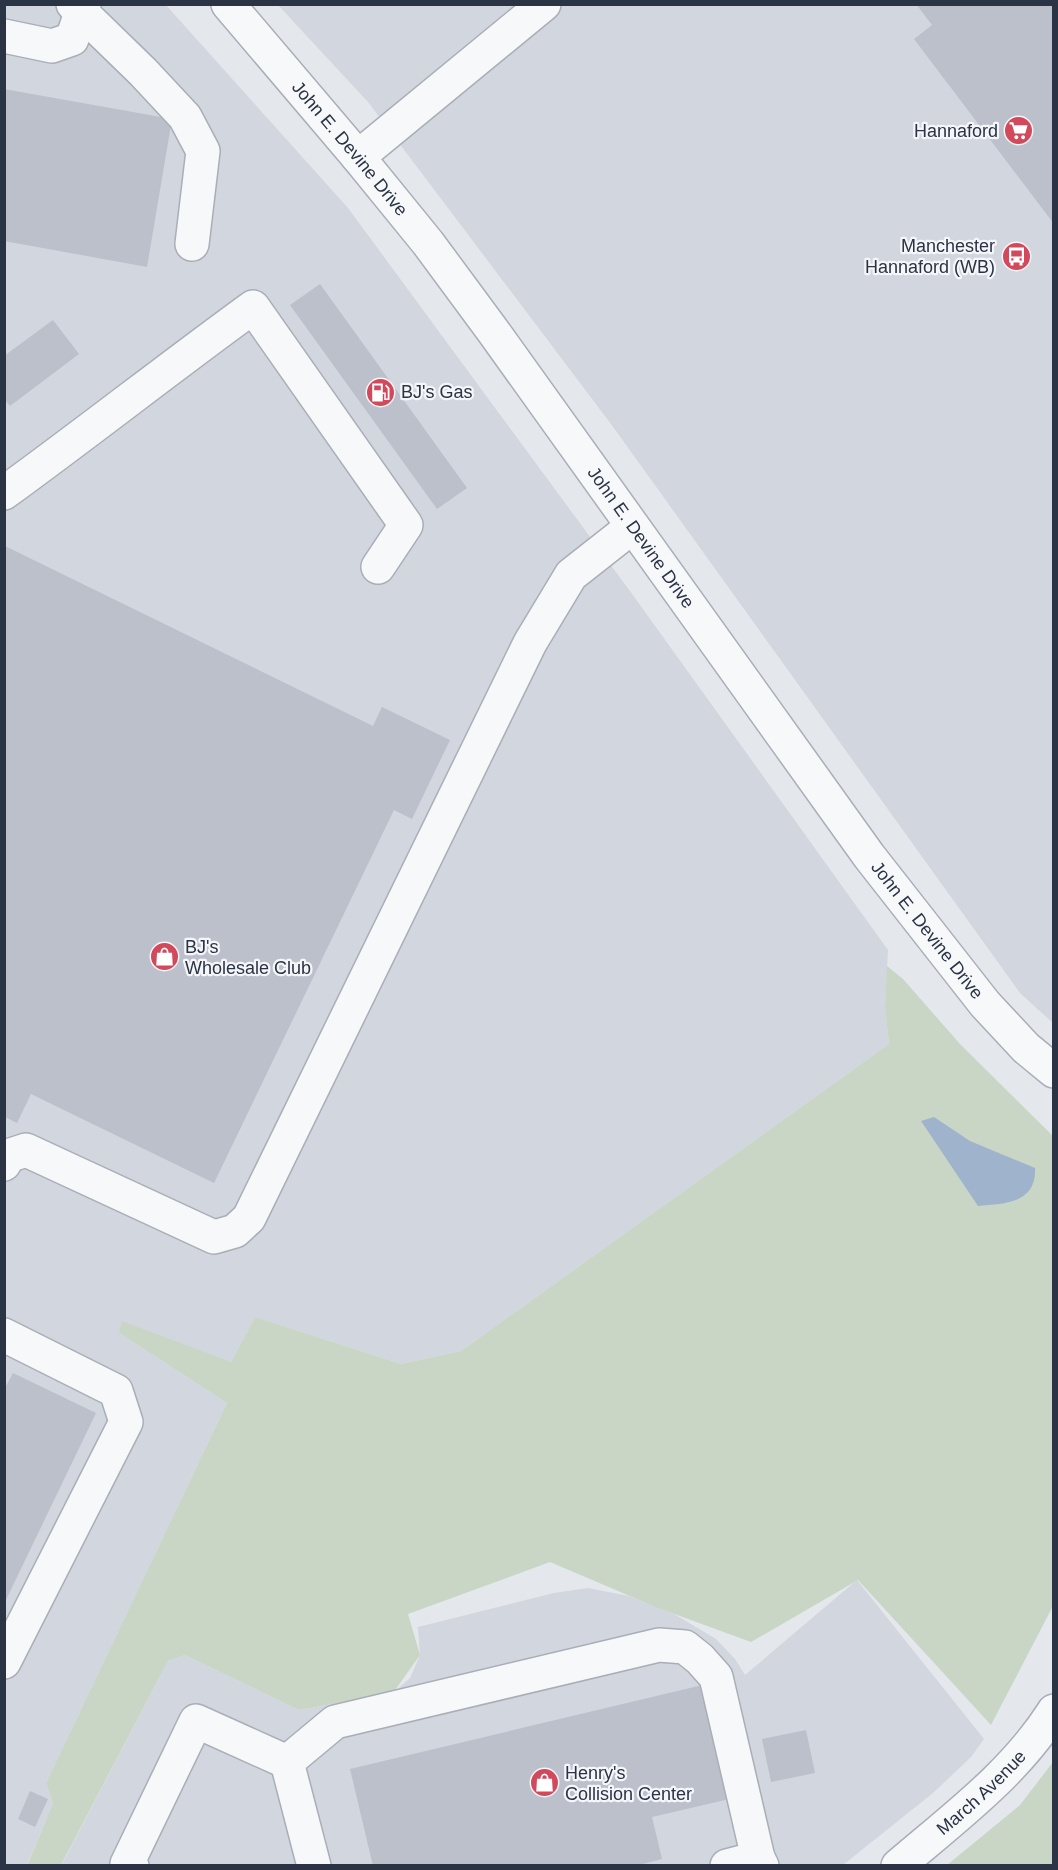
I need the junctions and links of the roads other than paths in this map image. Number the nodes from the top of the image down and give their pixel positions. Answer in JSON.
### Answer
{"nodes":[{"id":1,"x":228,"y":4,"type":"edge"},
{"id":2,"x":544,"y":4,"type":"edge"},
{"id":3,"x":80,"y":7,"type":"edge"},
{"id":4,"x":4,"y":36,"type":"edge"},
{"id":5,"x":358,"y":157,"type":"junction"},
{"id":6,"x":192,"y":244,"type":"dead end"},
{"id":7,"x":4,"y":493,"type":"edge"},
{"id":8,"x":632,"y":527,"type":"junction"},
{"id":9,"x":378,"y":567,"type":"dead end"},
{"id":10,"x":1053,"y":1071,"type":"edge"},
{"id":11,"x":4,"y":1164,"type":"edge"},
{"id":12,"x":4,"y":1335,"type":"edge"},
{"id":13,"x":4,"y":1662,"type":"edge"},
{"id":14,"x":1053,"y":1711,"type":"edge"},
{"id":15,"x":288,"y":1762,"type":"junction"},
{"id":16,"x":749,"y":1863,"type":"edge"},
{"id":17,"x":132,"y":1866,"type":"edge"},
{"id":18,"x":314,"y":1866,"type":"edge"},
{"id":19,"x":898,"y":1866,"type":"edge"}],
"edges":[{"from":1,"to":5,"type":"street","name":"John E. Devine Drive"},
{"from":2,"to":5,"type":"street"},
{"from":3,"to":4,"type":"street"},
{"from":3,"to":6,"type":"street"},
{"from":5,"to":8,"type":"street","name":"John E. Devine Drive"},
{"from":7,"to":9,"type":"street"},
{"from":8,"to":10,"type":"street","name":"John E. Devine Drive"},
{"from":8,"to":11,"type":"street"},
{"from":12,"to":13,"type":"street"},
{"from":14,"to":19,"type":"street","name":"March Avenue"},
{"from":15,"to":16,"type":"street"},
{"from":15,"to":17,"type":"street"},
{"from":15,"to":18,"type":"street"}]}
